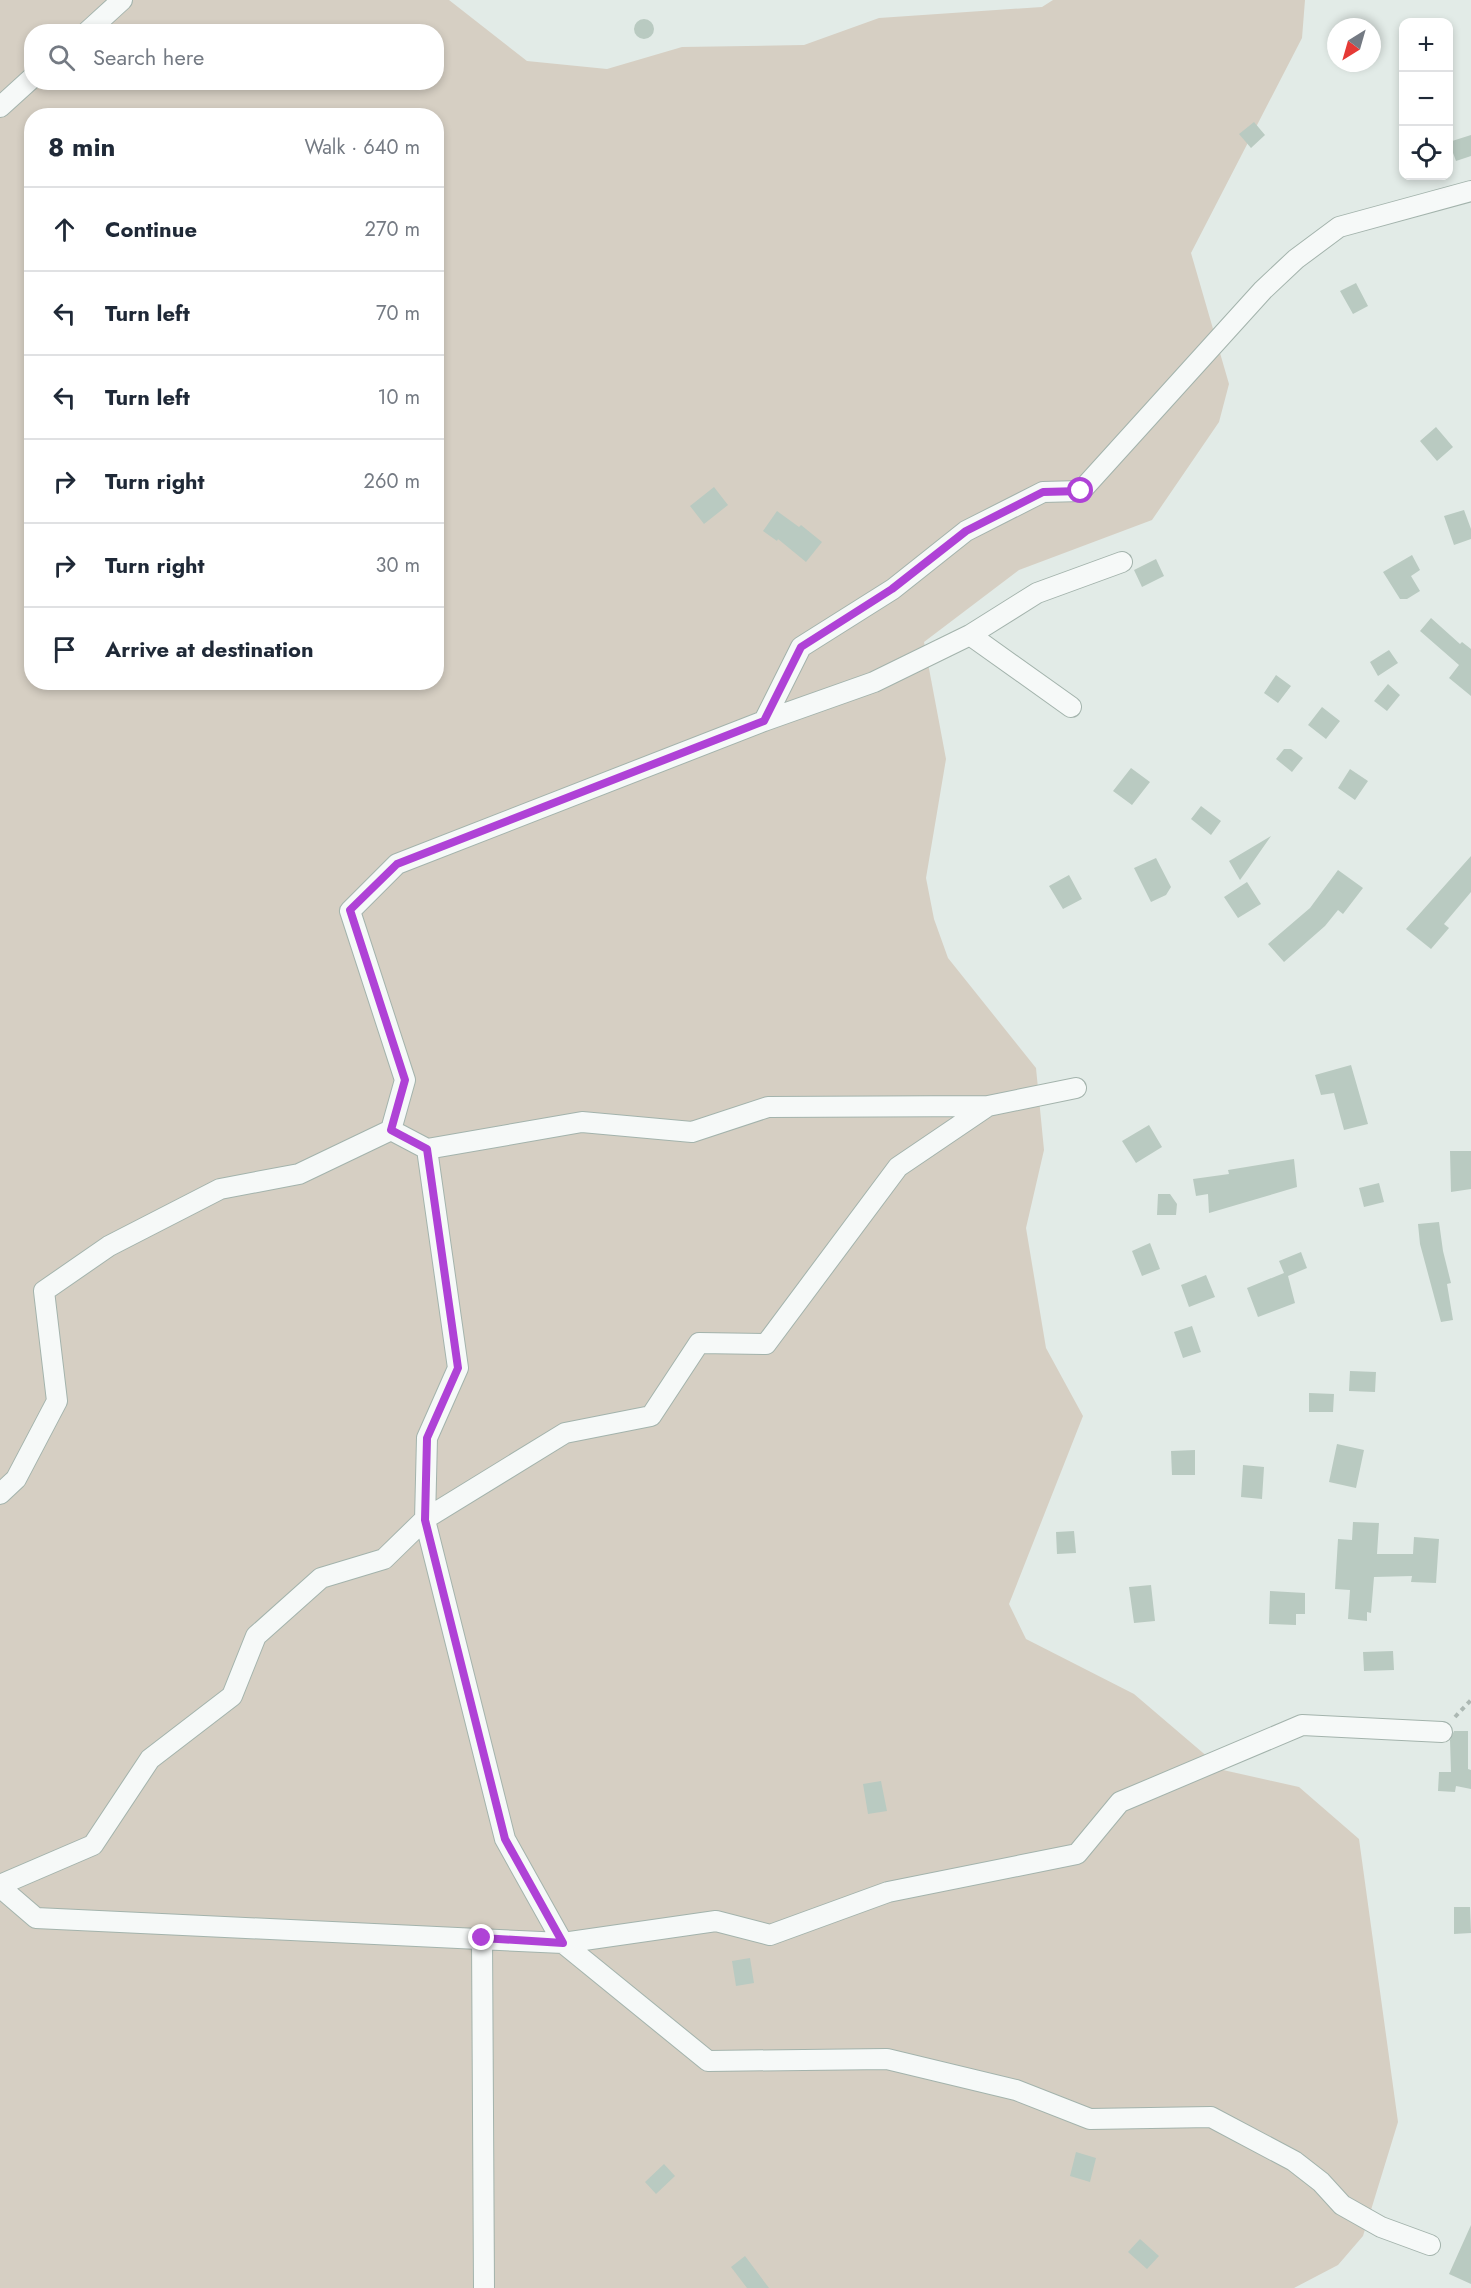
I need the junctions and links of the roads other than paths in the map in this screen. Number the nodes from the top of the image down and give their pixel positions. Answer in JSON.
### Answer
{"nodes":[{"id":1,"x":122,"y":0,"type":"edge"},
{"id":2,"x":96,"y":24,"type":"edge"},
{"id":3,"x":24,"y":85,"type":"edge"},
{"id":4,"x":0,"y":107,"type":"edge"},
{"id":5,"x":1471,"y":190,"type":"edge"},
{"id":6,"x":1122,"y":562,"type":"dead end"},
{"id":7,"x":970,"y":635,"type":"junction"},
{"id":8,"x":1071,"y":707,"type":"dead end"},
{"id":9,"x":764,"y":721,"type":"junction"},
{"id":10,"x":1076,"y":1088,"type":"dead end"},
{"id":11,"x":988,"y":1106,"type":"junction"},
{"id":12,"x":391,"y":1130,"type":"junction"},
{"id":13,"x":427,"y":1149,"type":"junction"},
{"id":14,"x":16,"y":1479,"type":"junction"},
{"id":15,"x":0,"y":1494,"type":"edge"},
{"id":16,"x":0,"y":1513,"type":"edge"},
{"id":17,"x":425,"y":1519,"type":"junction"},
{"id":18,"x":1442,"y":1732,"type":"dead end"},
{"id":19,"x":0,"y":1886,"type":"edge"},
{"id":20,"x":482,"y":1938,"type":"junction"},
{"id":21,"x":563,"y":1943,"type":"junction"},
{"id":22,"x":1430,"y":2245,"type":"dead end"},
{"id":23,"x":484,"y":2288,"type":"edge"}],
"edges":[{"from":1,"to":2,"type":"street"},
{"from":3,"to":4,"type":"street"},
{"from":5,"to":9,"type":"street"},
{"from":6,"to":7,"type":"street"},
{"from":7,"to":8,"type":"street"},
{"from":7,"to":9,"type":"street"},
{"from":9,"to":12,"type":"street"},
{"from":10,"to":11,"type":"street"},
{"from":11,"to":13,"type":"street"},
{"from":11,"to":17,"type":"street"},
{"from":12,"to":13,"type":"street"},
{"from":12,"to":14,"type":"street"},
{"from":13,"to":17,"type":"street"},
{"from":14,"to":15,"type":"street"},
{"from":14,"to":16,"type":"street"},
{"from":17,"to":19,"type":"street"},
{"from":17,"to":21,"type":"street"},
{"from":18,"to":21,"type":"street"},
{"from":19,"to":20,"type":"street"},
{"from":20,"to":21,"type":"street"},
{"from":20,"to":23,"type":"street"},
{"from":21,"to":22,"type":"street"}]}
